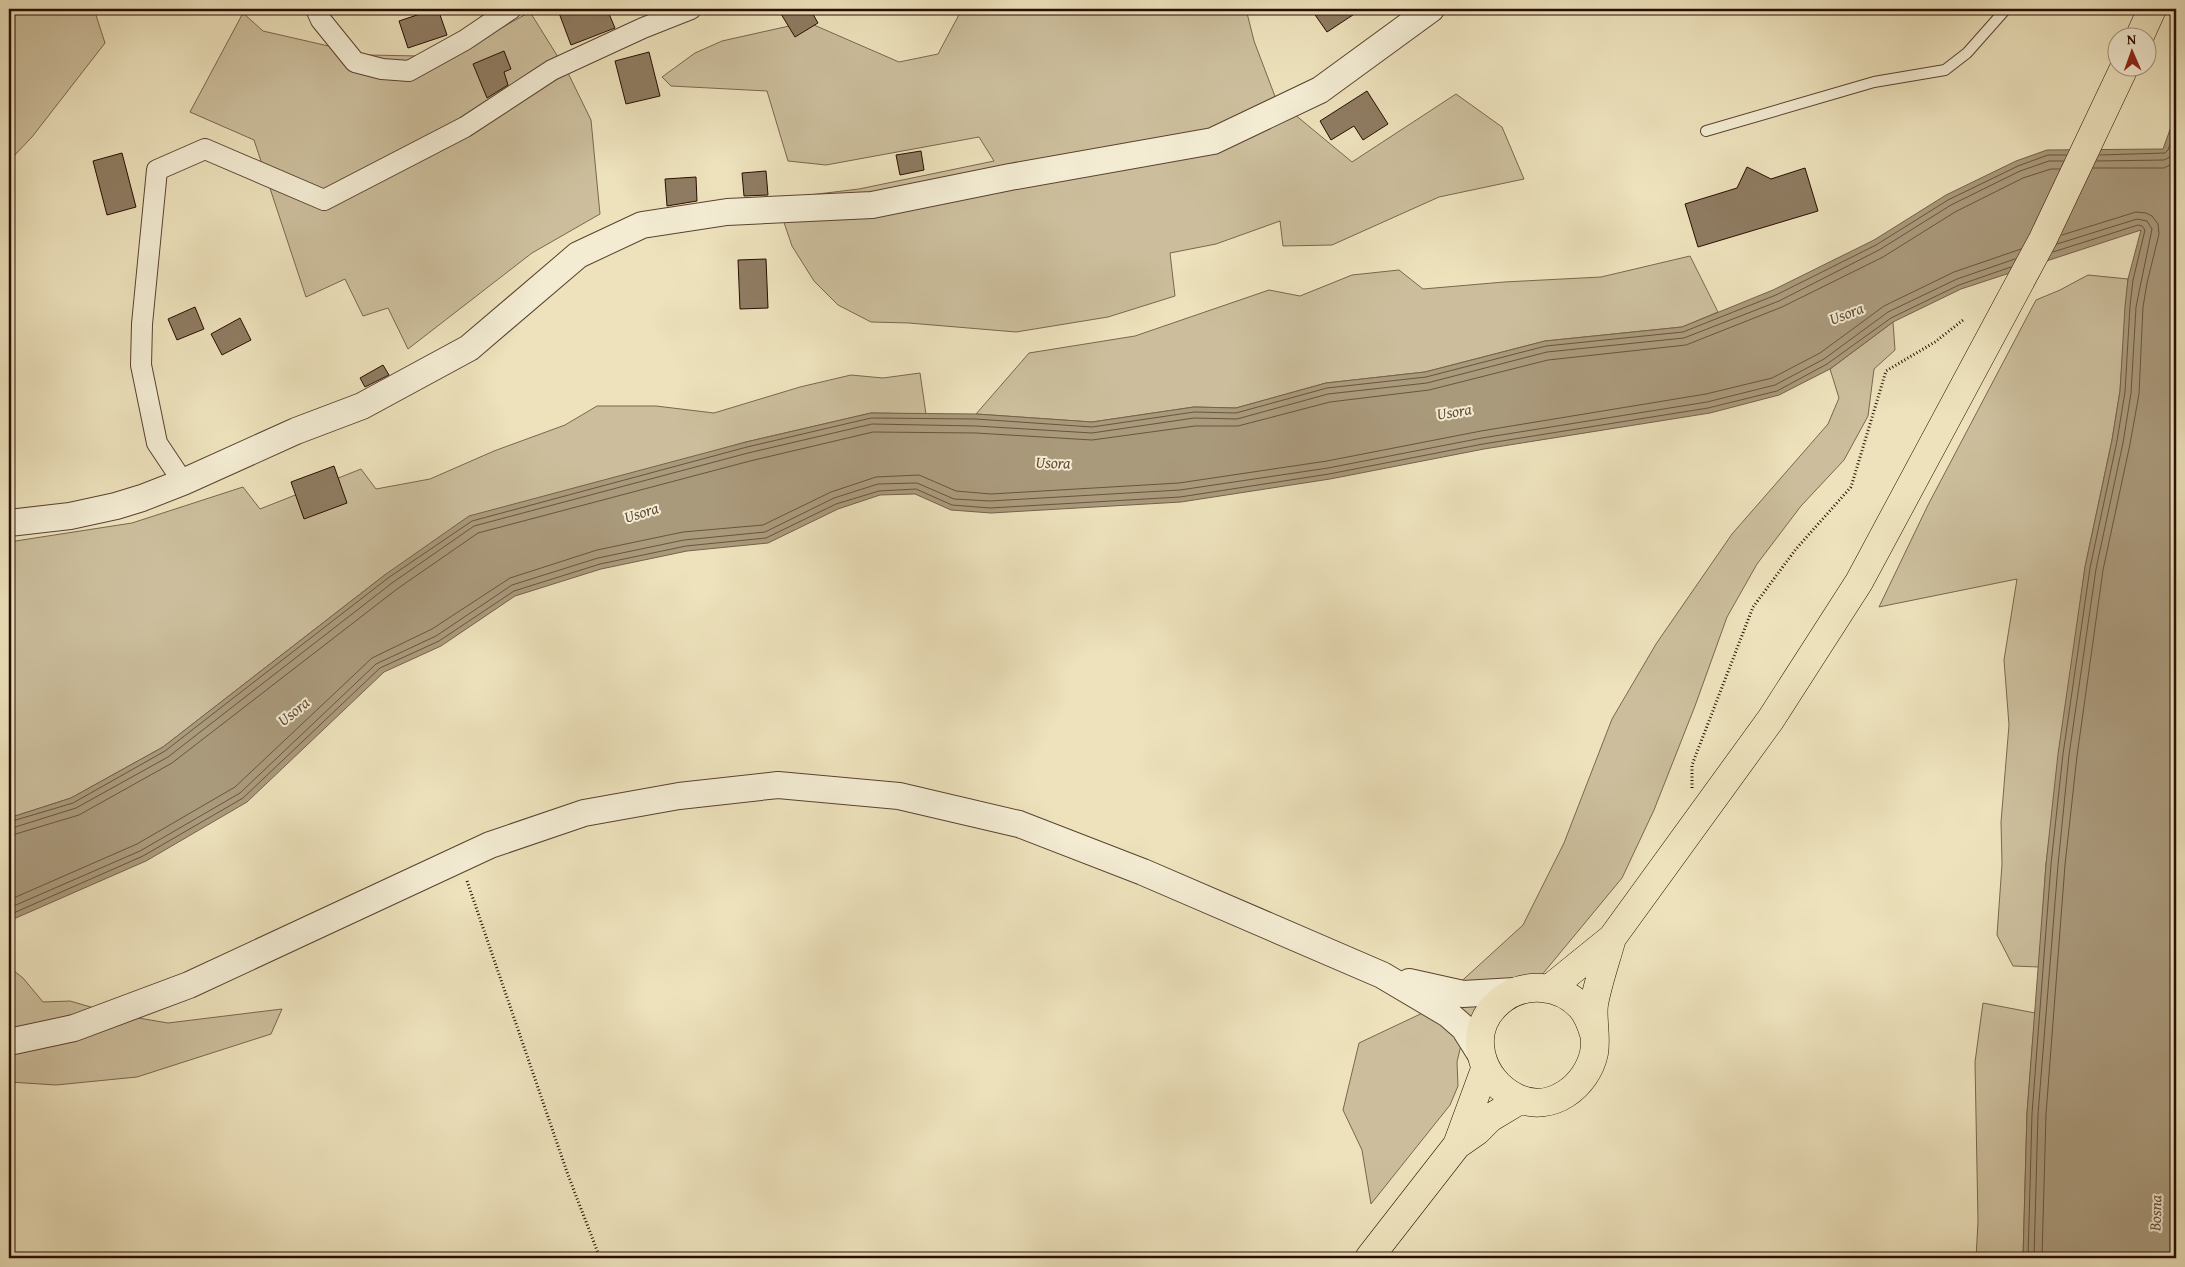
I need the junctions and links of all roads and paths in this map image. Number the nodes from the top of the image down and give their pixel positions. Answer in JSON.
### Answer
{"nodes":[{"id":1,"x":316,"y":9,"type":"edge"},
{"id":2,"x":511,"y":9,"type":"edge"},
{"id":3,"x":691,"y":9,"type":"edge"},
{"id":4,"x":1431,"y":9,"type":"edge"},
{"id":5,"x":2006,"y":9,"type":"edge"},
{"id":6,"x":2152,"y":9,"type":"edge"},
{"id":7,"x":2143,"y":28,"type":"edge"},
{"id":8,"x":2119,"y":78,"type":"edge"},
{"id":9,"x":1706,"y":131,"type":"dead end"},
{"id":10,"x":1964,"y":320,"type":"dead end"},
{"id":11,"x":183,"y":482,"type":"junction"},
{"id":12,"x":9,"y":523,"type":"edge"},
{"id":13,"x":1692,"y":792,"type":"dead end"},
{"id":14,"x":460,"y":859,"type":"junction"},
{"id":15,"x":1612,"y":938,"type":"junction"},
{"id":16,"x":1382,"y":975,"type":"junction"},
{"id":17,"x":1549,"y":989,"type":"junction"},
{"id":18,"x":1515,"y":992,"type":"junction"},
{"id":19,"x":1594,"y":1034,"type":"junction"},
{"id":20,"x":9,"y":1042,"type":"edge"},
{"id":21,"x":1483,"y":1062,"type":"junction"},
{"id":22,"x":1520,"y":1100,"type":"junction"},
{"id":23,"x":1457,"y":1145,"type":"junction"},
{"id":24,"x":600,"y":1258,"type":"edge"},
{"id":25,"x":1369,"y":1258,"type":"edge"}],
"edges":[{"from":1,"to":2,"type":"street"},
{"from":3,"to":11,"type":"street"},
{"from":4,"to":11,"type":"street"},
{"from":5,"to":9,"type":"lane"},
{"from":6,"to":7,"type":"main road"},
{"from":8,"to":15,"type":"main road"},
{"from":10,"to":13,"type":"path"},
{"from":11,"to":12,"type":"street"},
{"from":14,"to":16,"type":"street"},
{"from":14,"to":20,"type":"street"},
{"from":14,"to":24,"type":"path"},
{"from":15,"to":17,"type":"main road"},
{"from":15,"to":19,"type":"main road"},
{"from":16,"to":18,"type":"street"},
{"from":16,"to":21,"type":"street"},
{"from":17,"to":18,"type":"main road"},
{"from":17,"to":19,"type":"main road"},
{"from":18,"to":21,"type":"main road"},
{"from":19,"to":22,"type":"main road"},
{"from":21,"to":22,"type":"main road"},
{"from":21,"to":23,"type":"main road"},
{"from":22,"to":23,"type":"main road"},
{"from":23,"to":25,"type":"main road"}]}
